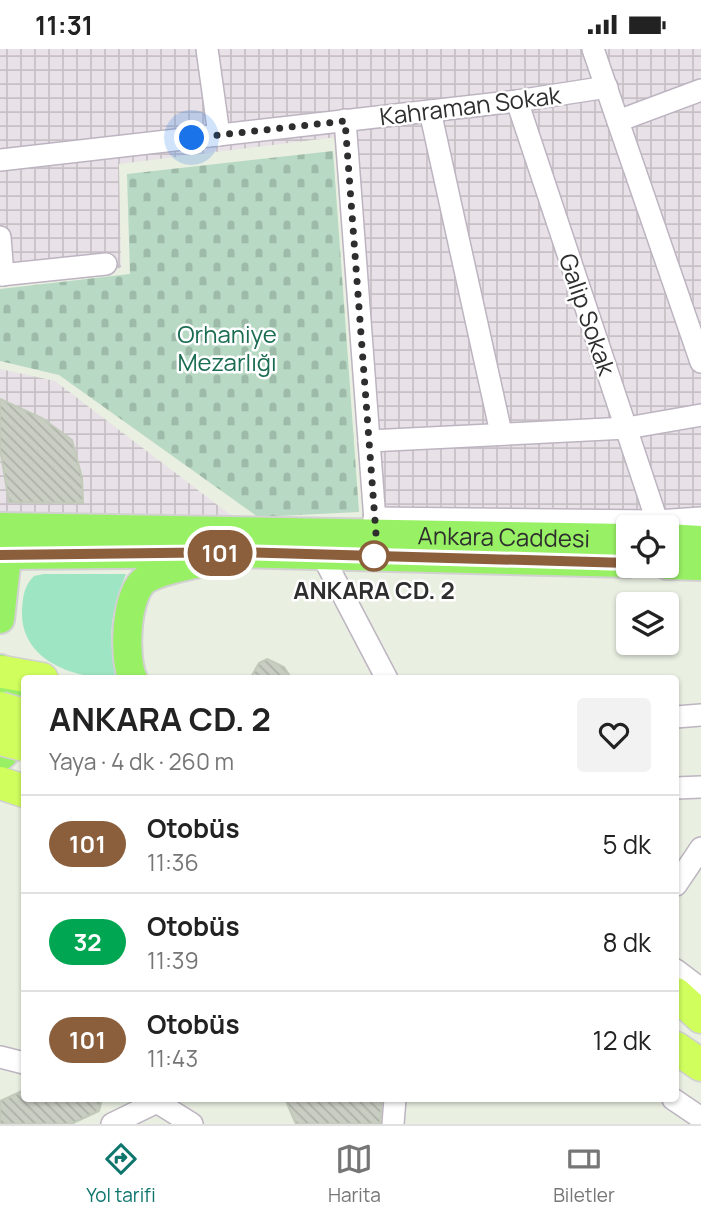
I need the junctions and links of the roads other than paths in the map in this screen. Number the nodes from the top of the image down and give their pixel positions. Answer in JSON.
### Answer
{"nodes":[{"id":1,"x":208,"y":49,"type":"edge"},
{"id":2,"x":593,"y":49,"type":"edge"},
{"id":3,"x":607,"y":87,"type":"junction"},
{"id":4,"x":701,"y":90,"type":"edge"},
{"id":5,"x":517,"y":101,"type":"junction"},
{"id":6,"x":430,"y":111,"type":"junction"},
{"id":7,"x":345,"y":121,"type":"junction"},
{"id":8,"x":618,"y":121,"type":"junction"},
{"id":9,"x":219,"y":135,"type":"junction"},
{"id":10,"x":0,"y":160,"type":"edge"},
{"id":11,"x":0,"y":237,"type":"edge"},
{"id":12,"x":106,"y":264,"type":"dead end"},
{"id":13,"x":2,"y":275,"type":"edge"},
{"id":14,"x":701,"y":362,"type":"edge"},
{"id":15,"x":701,"y":415,"type":"edge"},
{"id":16,"x":627,"y":428,"type":"junction"},
{"id":17,"x":501,"y":433,"type":"junction"},
{"id":18,"x":369,"y":441,"type":"junction"},
{"id":19,"x":656,"y":515,"type":"edge"},
{"id":20,"x":701,"y":519,"type":"edge"},
{"id":21,"x":679,"y":524,"type":"edge"},
{"id":22,"x":375,"y":526,"type":"junction"},
{"id":23,"x":616,"y":529,"type":"edge"},
{"id":24,"x":679,"y":534,"type":"edge"},
{"id":25,"x":616,"y":536,"type":"edge"},
{"id":26,"x":701,"y":540,"type":"edge"},
{"id":27,"x":4,"y":541,"type":"edge"},
{"id":28,"x":239,"y":552,"type":"junction"},
{"id":29,"x":322,"y":555,"type":"junction"},
{"id":30,"x":616,"y":563,"type":"edge"},
{"id":31,"x":679,"y":565,"type":"edge"},
{"id":32,"x":701,"y":566,"type":"edge"},
{"id":33,"x":0,"y":619,"type":"edge"},
{"id":34,"x":1,"y":670,"type":"edge"},
{"id":35,"x":23,"y":675,"type":"edge"},
{"id":36,"x":132,"y":675,"type":"edge"},
{"id":37,"x":385,"y":675,"type":"edge"},
{"id":38,"x":0,"y":708,"type":"edge"},
{"id":39,"x":21,"y":714,"type":"edge"},
{"id":40,"x":701,"y":715,"type":"edge"},
{"id":41,"x":679,"y":717,"type":"edge"},
{"id":42,"x":0,"y":739,"type":"edge"},
{"id":43,"x":21,"y":744,"type":"edge"},
{"id":44,"x":0,"y":757,"type":"edge"},
{"id":45,"x":0,"y":783,"type":"edge"},
{"id":46,"x":701,"y":787,"type":"edge"},
{"id":47,"x":679,"y":788,"type":"edge"},
{"id":48,"x":21,"y":790,"type":"edge"},
{"id":49,"x":701,"y":848,"type":"edge"},
{"id":50,"x":679,"y":881,"type":"edge"},
{"id":51,"x":679,"y":972,"type":"edge"},
{"id":52,"x":701,"y":989,"type":"edge"},
{"id":53,"x":679,"y":997,"type":"edge"},
{"id":54,"x":679,"y":1017,"type":"edge"},
{"id":55,"x":701,"y":1017,"type":"edge"},
{"id":56,"x":701,"y":1034,"type":"edge"},
{"id":57,"x":679,"y":1050,"type":"edge"},
{"id":58,"x":0,"y":1057,"type":"edge"},
{"id":59,"x":21,"y":1062,"type":"edge"},
{"id":60,"x":701,"y":1065,"type":"edge"},
{"id":61,"x":679,"y":1068,"type":"edge"},
{"id":62,"x":701,"y":1081,"type":"edge"},
{"id":63,"x":154,"y":1102,"type":"edge"},
{"id":64,"x":161,"y":1102,"type":"edge"},
{"id":65,"x":395,"y":1102,"type":"edge"},
{"id":66,"x":677,"y":1102,"type":"edge"},
{"id":67,"x":701,"y":1118,"type":"edge"},
{"id":68,"x":112,"y":1124,"type":"edge"},
{"id":69,"x":192,"y":1124,"type":"edge"},
{"id":70,"x":393,"y":1124,"type":"edge"}],
"edges":[{"from":1,"to":9,"type":"street"},
{"from":2,"to":3,"type":"street"},
{"from":3,"to":5,"type":"street","name":"Kahraman Sokak"},
{"from":3,"to":8,"type":"street"},
{"from":4,"to":8,"type":"street"},
{"from":5,"to":6,"type":"street","name":"Kahraman Sokak"},
{"from":5,"to":16,"type":"street","name":"Galip Sokak"},
{"from":6,"to":7,"type":"street","name":"Kahraman Sokak"},
{"from":6,"to":17,"type":"street"},
{"from":7,"to":9,"type":"street","name":"Kahraman Sokak"},
{"from":7,"to":18,"type":"street"},
{"from":8,"to":14,"type":"street"},
{"from":9,"to":10,"type":"street","name":"Kahraman Sokak"},
{"from":11,"to":13,"type":"street"},
{"from":12,"to":13,"type":"street"},
{"from":15,"to":16,"type":"street"},
{"from":16,"to":17,"type":"street"},
{"from":16,"to":19,"type":"street","name":"Galip Sokak"},
{"from":17,"to":18,"type":"street"},
{"from":18,"to":22,"type":"street"},
{"from":20,"to":21,"type":"street"},
{"from":22,"to":23,"type":"street"},
{"from":22,"to":25,"type":"main road","name":"Ankara Caddesi"},
{"from":22,"to":27,"type":"main road","name":"Ankara Caddesi"},
{"from":24,"to":26,"type":"main road"},
{"from":27,"to":28,"type":"main road","name":"Ankara Caddesi"},
{"from":27,"to":33,"type":"main road"},
{"from":28,"to":29,"type":"main road","name":"Ankara Caddesi"},
{"from":28,"to":36,"type":"main road"},
{"from":29,"to":30,"type":"main road","name":"Ankara Caddesi"},
{"from":29,"to":37,"type":"street"},
{"from":31,"to":32,"type":"main road"},
{"from":34,"to":35,"type":"highway"},
{"from":34,"to":44,"type":"main road"},
{"from":38,"to":39,"type":"highway","bridge":true},
{"from":40,"to":41,"type":"street"},
{"from":42,"to":43,"type":"highway","bridge":true},
{"from":45,"to":48,"type":"highway"},
{"from":46,"to":47,"type":"street"},
{"from":49,"to":50,"type":"street"},
{"from":51,"to":52,"type":"street"},
{"from":53,"to":55,"type":"highway"},
{"from":54,"to":56,"type":"highway"},
{"from":57,"to":60,"type":"highway"},
{"from":58,"to":59,"type":"street"},
{"from":61,"to":62,"type":"highway"},
{"from":63,"to":68,"type":"street"},
{"from":64,"to":69,"type":"street"},
{"from":65,"to":70,"type":"street"},
{"from":66,"to":67,"type":"street"}]}
